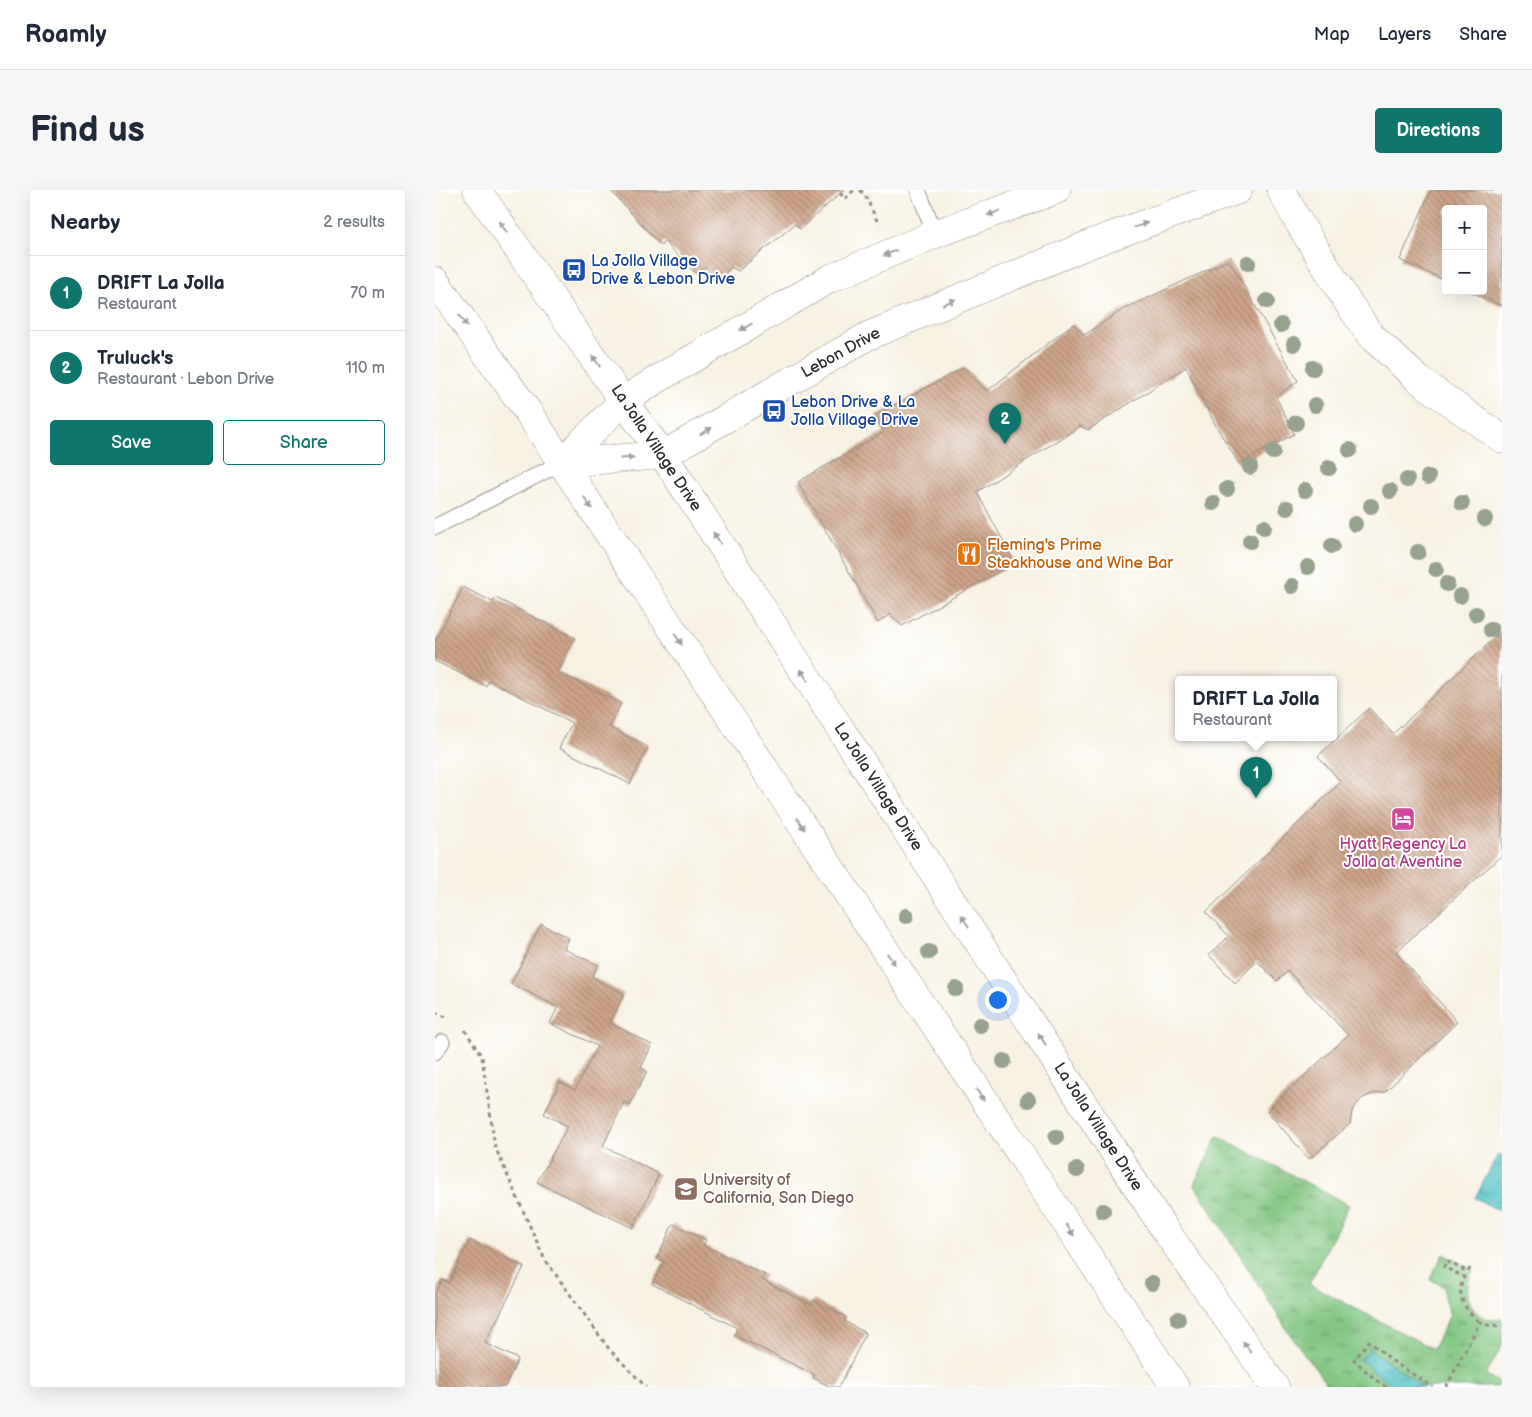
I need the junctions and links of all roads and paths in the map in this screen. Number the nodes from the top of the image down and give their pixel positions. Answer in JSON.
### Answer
{"nodes":[{"id":1,"x":477,"y":190,"type":"edge"},
{"id":2,"x":854,"y":190,"type":"edge"},
{"id":3,"x":859,"y":190,"type":"edge"},
{"id":4,"x":918,"y":190,"type":"edge"},
{"id":5,"x":1057,"y":190,"type":"edge"},
{"id":6,"x":1238,"y":190,"type":"edge"},
{"id":7,"x":1281,"y":190,"type":"edge"},
{"id":8,"x":840,"y":193,"type":"dead end"},
{"id":9,"x":880,"y":228,"type":"dead end"},
{"id":10,"x":935,"y":234,"type":"junction"},
{"id":11,"x":435,"y":281,"type":"edge"},
{"id":12,"x":623,"y":401,"type":"junction"},
{"id":13,"x":1502,"y":439,"type":"edge"},
{"id":14,"x":663,"y":455,"type":"junction"},
{"id":15,"x":561,"y":463,"type":"junction"},
{"id":16,"x":435,"y":527,"type":"edge"},
{"id":17,"x":435,"y":1012,"type":"edge"},
{"id":18,"x":452,"y":1019,"type":"dead end"},
{"id":19,"x":461,"y":1023,"type":"dead end"},
{"id":20,"x":1469,"y":1268,"type":"dead end"},
{"id":21,"x":1480,"y":1322,"type":"junction"},
{"id":22,"x":1502,"y":1325,"type":"edge"},
{"id":23,"x":646,"y":1387,"type":"edge"},
{"id":24,"x":1175,"y":1387,"type":"edge"},
{"id":25,"x":1275,"y":1387,"type":"edge"},
{"id":26,"x":1386,"y":1387,"type":"edge"},
{"id":27,"x":1433,"y":1387,"type":"edge"},
{"id":28,"x":1446,"y":1387,"type":"edge"}],
"edges":[{"from":12,"to":1,"type":"main road","name":"La Jolla Village Drive","one_way":true},
{"from":2,"to":8,"type":"path"},
{"from":3,"to":9,"type":"path"},
{"from":4,"to":10,"type":"lane"},
{"from":5,"to":10,"type":"main road","one_way":true},
{"from":14,"to":6,"type":"main road","name":"Lebon Drive","one_way":true},
{"from":7,"to":13,"type":"main road"},
{"from":10,"to":12,"type":"main road","one_way":true},
{"from":11,"to":15,"type":"main road","one_way":true},
{"from":12,"to":14,"type":"main road","name":"La Jolla Village Drive"},
{"from":12,"to":15,"type":"main road"},
{"from":15,"to":14,"type":"main road","name":"Lebon Drive","one_way":true},
{"from":25,"to":14,"type":"main road","name":"La Jolla Village Drive","one_way":true},
{"from":15,"to":16,"type":"lane"},
{"from":15,"to":24,"type":"main road","one_way":true},
{"from":17,"to":18,"type":"path"},
{"from":19,"to":23,"type":"path"},
{"from":20,"to":21,"type":"path"},
{"from":21,"to":22,"type":"path"},
{"from":21,"to":28,"type":"path"},
{"from":26,"to":27,"type":"path"}]}
